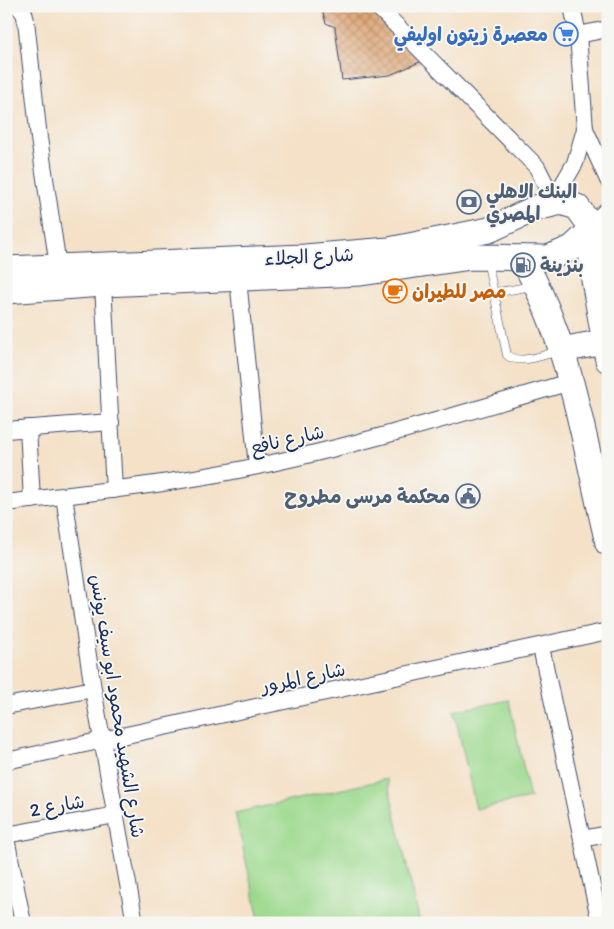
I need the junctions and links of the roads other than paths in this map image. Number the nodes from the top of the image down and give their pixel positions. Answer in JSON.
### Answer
{"nodes":[{"id":1,"x":18,"y":6,"type":"edge"},
{"id":2,"x":377,"y":6,"type":"edge"},
{"id":3,"x":572,"y":6,"type":"edge"},
{"id":4,"x":608,"y":29,"type":"edge"},
{"id":5,"x":578,"y":35,"type":"junction"},
{"id":6,"x":585,"y":129,"type":"junction"},
{"id":7,"x":608,"y":180,"type":"edge"},
{"id":8,"x":550,"y":204,"type":"junction"},
{"id":9,"x":599,"y":223,"type":"edge"},
{"id":10,"x":486,"y":256,"type":"junction"},
{"id":11,"x":522,"y":258,"type":"junction"},
{"id":12,"x":58,"y":266,"type":"junction"},
{"id":13,"x":6,"y":269,"type":"edge"},
{"id":14,"x":238,"y":279,"type":"junction"},
{"id":15,"x":103,"y":284,"type":"junction"},
{"id":16,"x":537,"y":285,"type":"junction"},
{"id":17,"x":6,"y":291,"type":"edge"},
{"id":18,"x":494,"y":293,"type":"junction"},
{"id":19,"x":561,"y":350,"type":"junction"},
{"id":20,"x":606,"y":351,"type":"edge"},
{"id":21,"x":570,"y":382,"type":"junction"},
{"id":22,"x":111,"y":422,"type":"junction"},
{"id":23,"x":28,"y":428,"type":"junction"},
{"id":24,"x":6,"y":430,"type":"edge"},
{"id":25,"x":257,"y":466,"type":"junction"},
{"id":26,"x":114,"y":490,"type":"junction"},
{"id":27,"x":64,"y":496,"type":"junction"},
{"id":28,"x":32,"y":500,"type":"junction"},
{"id":29,"x":6,"y":503,"type":"edge"},
{"id":30,"x":608,"y":544,"type":"edge"},
{"id":31,"x":608,"y":631,"type":"edge"},
{"id":32,"x":541,"y":647,"type":"junction"},
{"id":33,"x":93,"y":689,"type":"junction"},
{"id":34,"x":6,"y":706,"type":"edge"},
{"id":35,"x":103,"y":741,"type":"junction"},
{"id":36,"x":6,"y":761,"type":"edge"},
{"id":37,"x":116,"y":815,"type":"junction"},
{"id":38,"x":608,"y":834,"type":"edge"},
{"id":39,"x":6,"y":836,"type":"edge"},
{"id":40,"x":582,"y":839,"type":"junction"},
{"id":41,"x":24,"y":923,"type":"edge"},
{"id":42,"x":135,"y":923,"type":"edge"},
{"id":43,"x":600,"y":923,"type":"edge"}],
"edges":[{"from":1,"to":12,"type":"street"},
{"from":2,"to":8,"type":"street"},
{"from":3,"to":5,"type":"street"},
{"from":4,"to":5,"type":"street"},
{"from":5,"to":6,"type":"street"},
{"from":6,"to":7,"type":"street"},
{"from":6,"to":8,"type":"street"},
{"from":8,"to":9,"type":"main road"},
{"from":8,"to":12,"type":"main road","name":"شارع الجلاء"},
{"from":9,"to":11,"type":"main road","name":"شارع الجلاء"},
{"from":9,"to":20,"type":"main road"},
{"from":10,"to":11,"type":"main road","name":"شارع الجلاء"},
{"from":10,"to":14,"type":"main road","name":"شارع الجلاء"},
{"from":10,"to":18,"type":"lane"},
{"from":11,"to":16,"type":"main road"},
{"from":12,"to":13,"type":"main road","name":"شارع الجلاء"},
{"from":14,"to":15,"type":"main road","name":"شارع الجلاء"},
{"from":14,"to":25,"type":"street"},
{"from":15,"to":17,"type":"main road","name":"شارع الجلاء"},
{"from":15,"to":22,"type":"street"},
{"from":16,"to":18,"type":"lane"},
{"from":16,"to":19,"type":"main road"},
{"from":18,"to":19,"type":"lane"},
{"from":19,"to":20,"type":"main road"},
{"from":19,"to":21,"type":"main road"},
{"from":21,"to":25,"type":"street","name":"شارع نافع"},
{"from":21,"to":30,"type":"main road"},
{"from":22,"to":23,"type":"street"},
{"from":22,"to":26,"type":"street"},
{"from":23,"to":24,"type":"street"},
{"from":23,"to":28,"type":"street"},
{"from":25,"to":26,"type":"street","name":"شارع نافع"},
{"from":26,"to":27,"type":"street","name":"شارع نافع"},
{"from":27,"to":28,"type":"street","name":"شارع نافع"},
{"from":27,"to":33,"type":"street","name":"شارع الشهيد محمود ابو سيف يونس"},
{"from":28,"to":29,"type":"street","name":"شارع نافع"},
{"from":31,"to":32,"type":"street","name":"شارع المرور"},
{"from":32,"to":35,"type":"street","name":"شارع المرور"},
{"from":32,"to":40,"type":"street"},
{"from":33,"to":34,"type":"street"},
{"from":33,"to":35,"type":"street","name":"شارع الشهيد محمود ابو سيف يونس"},
{"from":35,"to":36,"type":"street","name":"شارع المرور"},
{"from":35,"to":37,"type":"street","name":"شارع الشهيد محمود ابو سيف يونس"},
{"from":37,"to":39,"type":"street","name":"شارع 2"},
{"from":37,"to":42,"type":"street","name":"شارع الشهيد محمود ابو سيف يونس"},
{"from":38,"to":40,"type":"street"},
{"from":39,"to":41,"type":"street"},
{"from":40,"to":43,"type":"street"}]}
